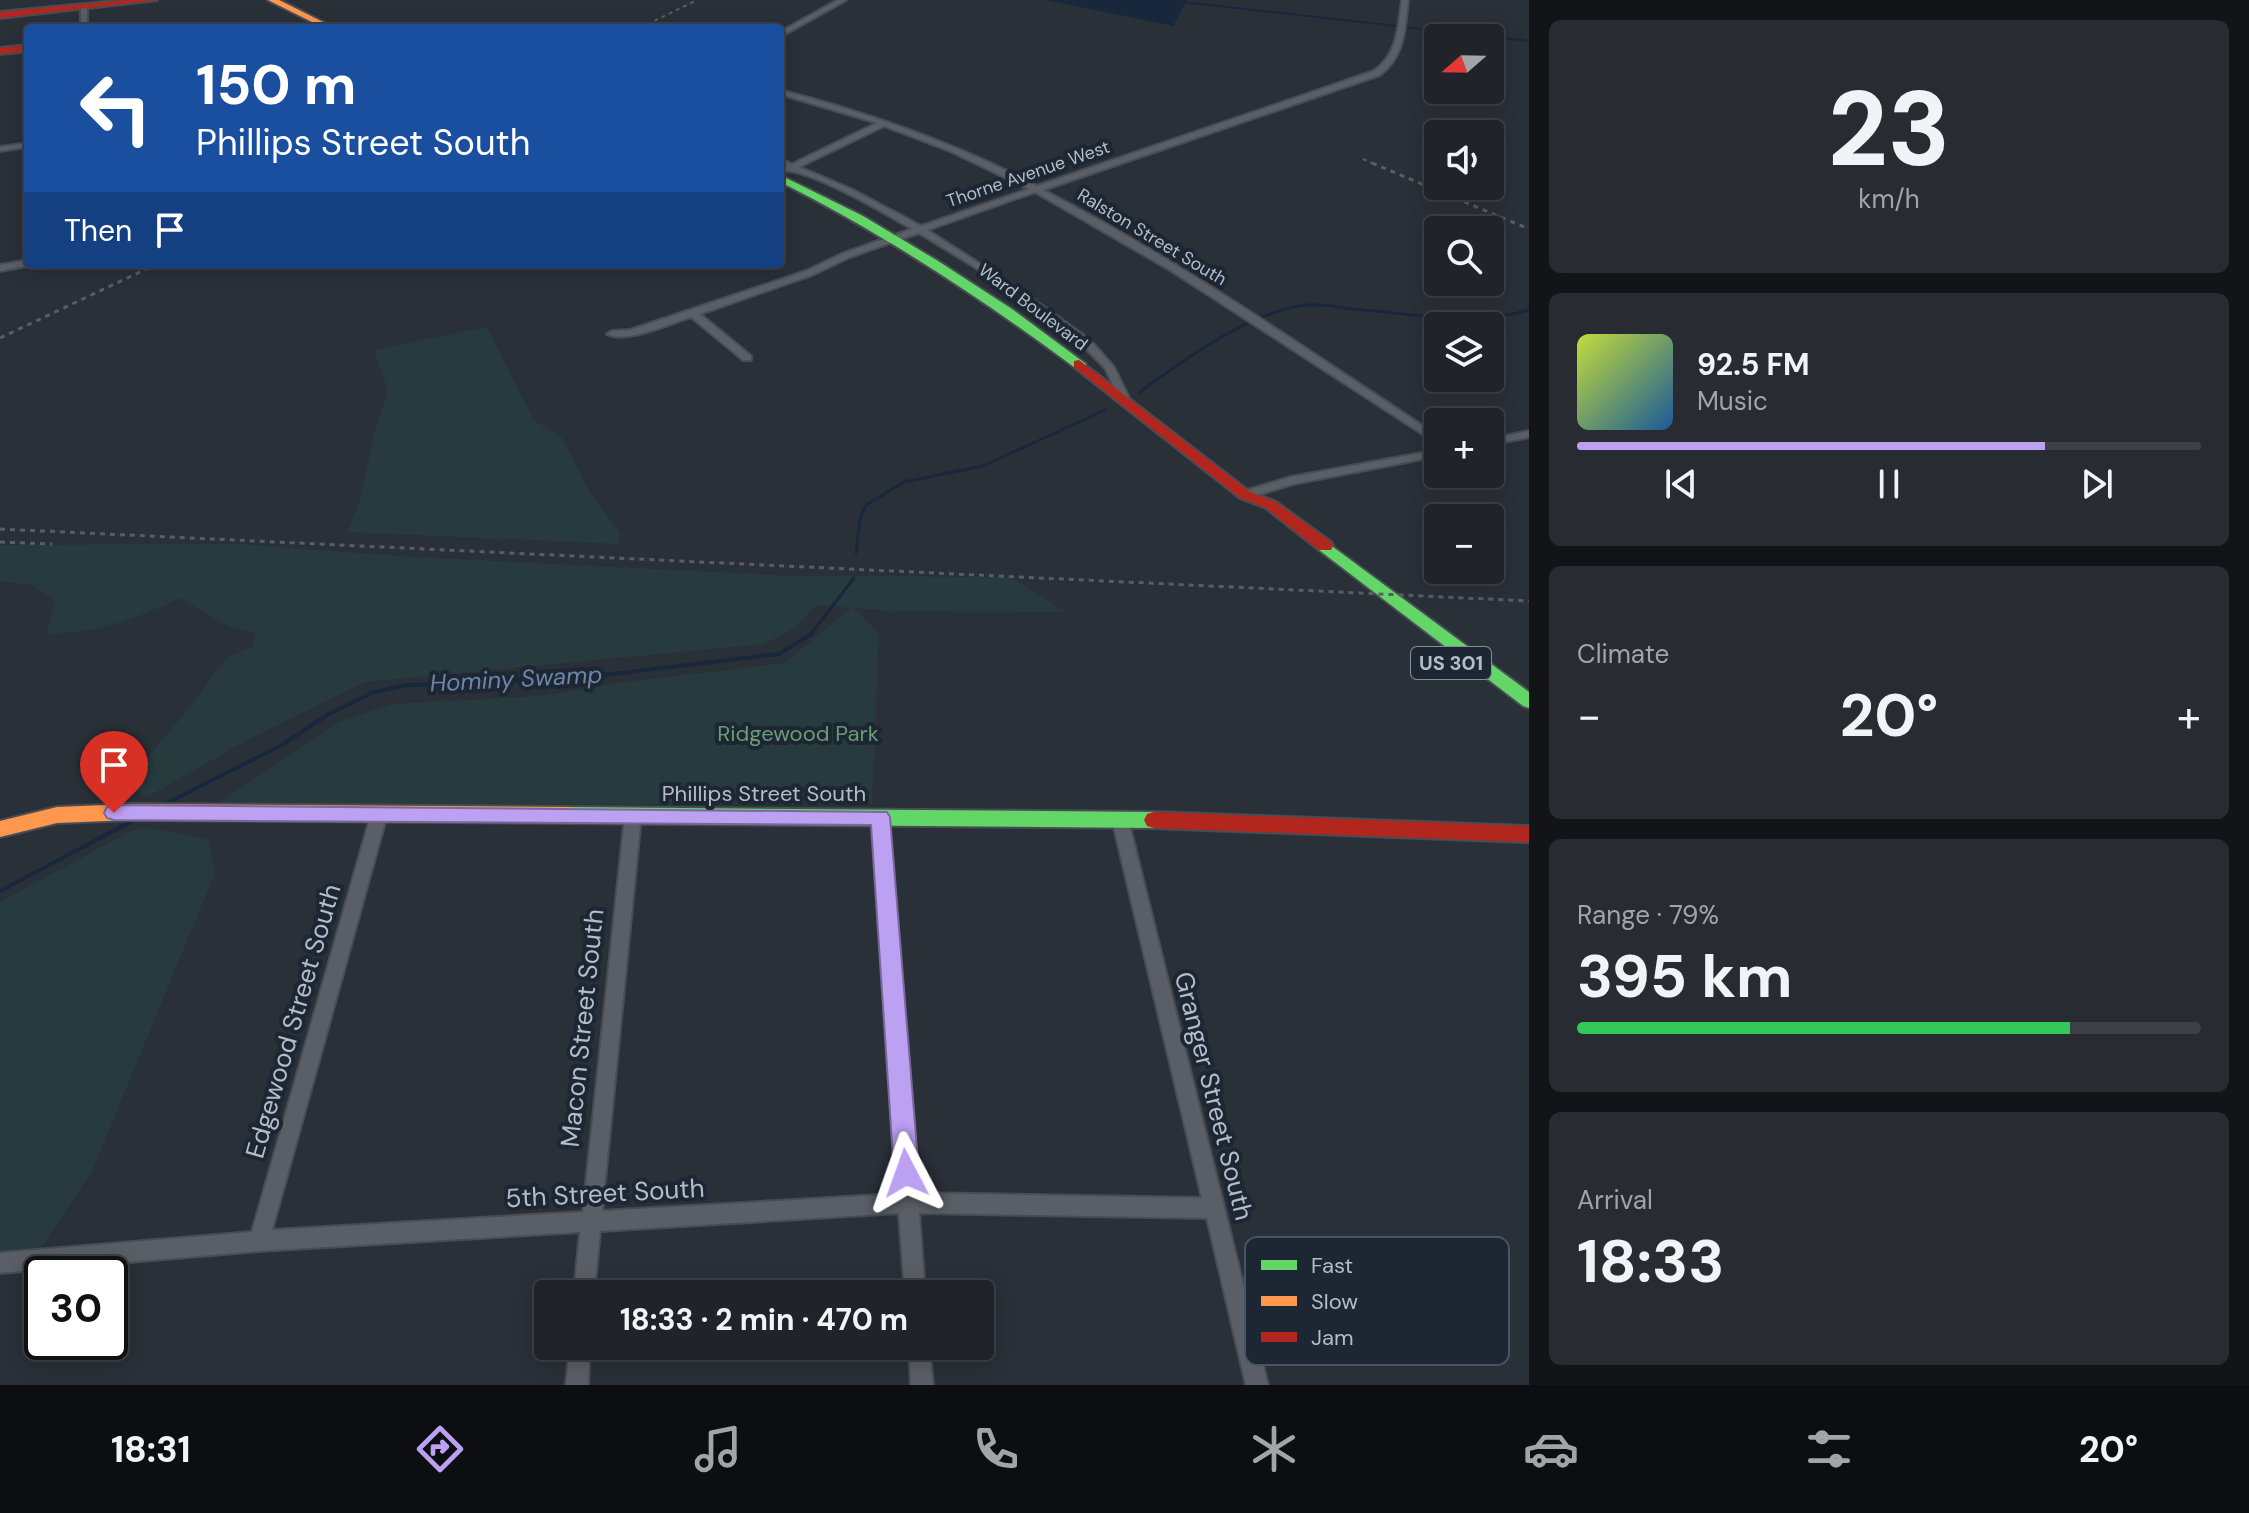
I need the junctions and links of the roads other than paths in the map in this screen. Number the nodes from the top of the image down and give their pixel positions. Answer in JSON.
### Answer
{"nodes":[{"id":1,"x":153,"y":0,"type":"edge"},
{"id":2,"x":261,"y":0,"type":"edge"},
{"id":3,"x":843,"y":0,"type":"edge"},
{"id":4,"x":1405,"y":0,"type":"edge"},
{"id":5,"x":283,"y":1,"type":"edge"},
{"id":6,"x":75,"y":5,"type":"edge"},
{"id":7,"x":0,"y":15,"type":"edge"},
{"id":8,"x":82,"y":24,"type":"edge"},
{"id":9,"x":301,"y":24,"type":"edge"},
{"id":10,"x":325,"y":24,"type":"edge"},
{"id":11,"x":784,"y":33,"type":"edge"},
{"id":12,"x":24,"y":48,"type":"edge"},
{"id":13,"x":0,"y":51,"type":"edge"},
{"id":14,"x":784,"y":93,"type":"edge"},
{"id":15,"x":884,"y":123,"type":"junction"},
{"id":16,"x":24,"y":146,"type":"edge"},
{"id":17,"x":0,"y":149,"type":"edge"},
{"id":18,"x":786,"y":172,"type":"edge"},
{"id":19,"x":1035,"y":189,"type":"junction"},
{"id":20,"x":922,"y":228,"type":"junction"},
{"id":21,"x":898,"y":237,"type":"junction"},
{"id":22,"x":24,"y":264,"type":"edge"},
{"id":23,"x":0,"y":268,"type":"edge"},
{"id":24,"x":693,"y":313,"type":"junction"},
{"id":25,"x":612,"y":334,"type":"dead end"},
{"id":26,"x":747,"y":358,"type":"dead end"},
{"id":27,"x":1127,"y":404,"type":"junction"},
{"id":28,"x":1424,"y":432,"type":"edge"},
{"id":29,"x":1529,"y":434,"type":"edge"},
{"id":30,"x":1504,"y":439,"type":"edge"},
{"id":31,"x":1424,"y":456,"type":"edge"},
{"id":32,"x":1245,"y":495,"type":"junction"},
{"id":33,"x":1529,"y":701,"type":"edge"},
{"id":34,"x":1529,"y":723,"type":"edge"},
{"id":35,"x":379,"y":815,"type":"junction"},
{"id":36,"x":633,"y":816,"type":"junction"},
{"id":37,"x":880,"y":817,"type":"junction"},
{"id":38,"x":1120,"y":819,"type":"junction"},
{"id":39,"x":0,"y":829,"type":"edge"},
{"id":40,"x":1529,"y":834,"type":"edge"},
{"id":41,"x":908,"y":1203,"type":"junction"},
{"id":42,"x":1215,"y":1208,"type":"junction"},
{"id":43,"x":591,"y":1219,"type":"junction"},
{"id":44,"x":259,"y":1241,"type":"junction"},
{"id":45,"x":0,"y":1263,"type":"edge"},
{"id":46,"x":585,"y":1280,"type":"edge"},
{"id":47,"x":914,"y":1280,"type":"edge"},
{"id":48,"x":1245,"y":1334,"type":"edge"},
{"id":49,"x":579,"y":1360,"type":"edge"},
{"id":50,"x":920,"y":1360,"type":"edge"},
{"id":51,"x":1252,"y":1365,"type":"edge"},
{"id":52,"x":577,"y":1385,"type":"edge"},
{"id":53,"x":922,"y":1385,"type":"edge"},
{"id":54,"x":1257,"y":1385,"type":"edge"}],
"edges":[{"from":1,"to":6,"type":"main road"},
{"from":2,"to":9,"type":"main road"},
{"from":3,"to":11,"type":"street"},
{"from":4,"to":19,"type":"street","name":"Thorne Avenue West"},
{"from":5,"to":10,"type":"main road"},
{"from":6,"to":7,"type":"main road"},
{"from":6,"to":8,"type":"street"},
{"from":12,"to":13,"type":"main road"},
{"from":14,"to":15,"type":"street","name":"Ralston Street South"},
{"from":15,"to":18,"type":"street"},
{"from":15,"to":19,"type":"street","name":"Ralston Street South"},
{"from":16,"to":17,"type":"street"},
{"from":18,"to":20,"type":"street"},
{"from":18,"to":21,"type":"main road","name":"Ward Boulevard"},
{"from":19,"to":20,"type":"street","name":"Thorne Avenue West"},
{"from":19,"to":28,"type":"street","name":"Ralston Street South"},
{"from":20,"to":21,"type":"street","name":"Thorne Avenue West"},
{"from":20,"to":27,"type":"street"},
{"from":21,"to":24,"type":"street","name":"Thorne Avenue West"},
{"from":21,"to":27,"type":"main road","name":"Ward Boulevard"},
{"from":22,"to":23,"type":"street"},
{"from":24,"to":25,"type":"street","name":"Thorne Avenue West"},
{"from":24,"to":26,"type":"street"},
{"from":27,"to":32,"type":"main road","name":"Ward Boulevard"},
{"from":29,"to":30,"type":"street"},
{"from":31,"to":32,"type":"street"},
{"from":32,"to":33,"type":"main road","name":"Ward Boulevard","number":"US 301"},
{"from":32,"to":34,"type":"main road","name":"Ward Boulevard","number":"US 301"},
{"from":35,"to":36,"type":"main road","name":"Phillips Street South"},
{"from":35,"to":39,"type":"main road","name":"Phillips Street South"},
{"from":35,"to":44,"type":"street","name":"Edgewood Street South"},
{"from":36,"to":37,"type":"main road","name":"Phillips Street South"},
{"from":36,"to":43,"type":"street","name":"Macon Street South"},
{"from":37,"to":38,"type":"main road","name":"Phillips Street South"},
{"from":37,"to":41,"type":"street"},
{"from":38,"to":40,"type":"main road","name":"Phillips Street South"},
{"from":38,"to":42,"type":"street","name":"Granger Street South"},
{"from":41,"to":42,"type":"street","name":"5th Street South"},
{"from":41,"to":43,"type":"street","name":"5th Street South"},
{"from":41,"to":47,"type":"street"},
{"from":42,"to":48,"type":"street","name":"Granger Street South"},
{"from":43,"to":44,"type":"street","name":"5th Street South"},
{"from":43,"to":46,"type":"street","name":"Macon Street South"},
{"from":44,"to":45,"type":"street","name":"5th Street South"},
{"from":49,"to":52,"type":"street"},
{"from":50,"to":53,"type":"street"},
{"from":51,"to":54,"type":"street","name":"Granger Street South"}]}
